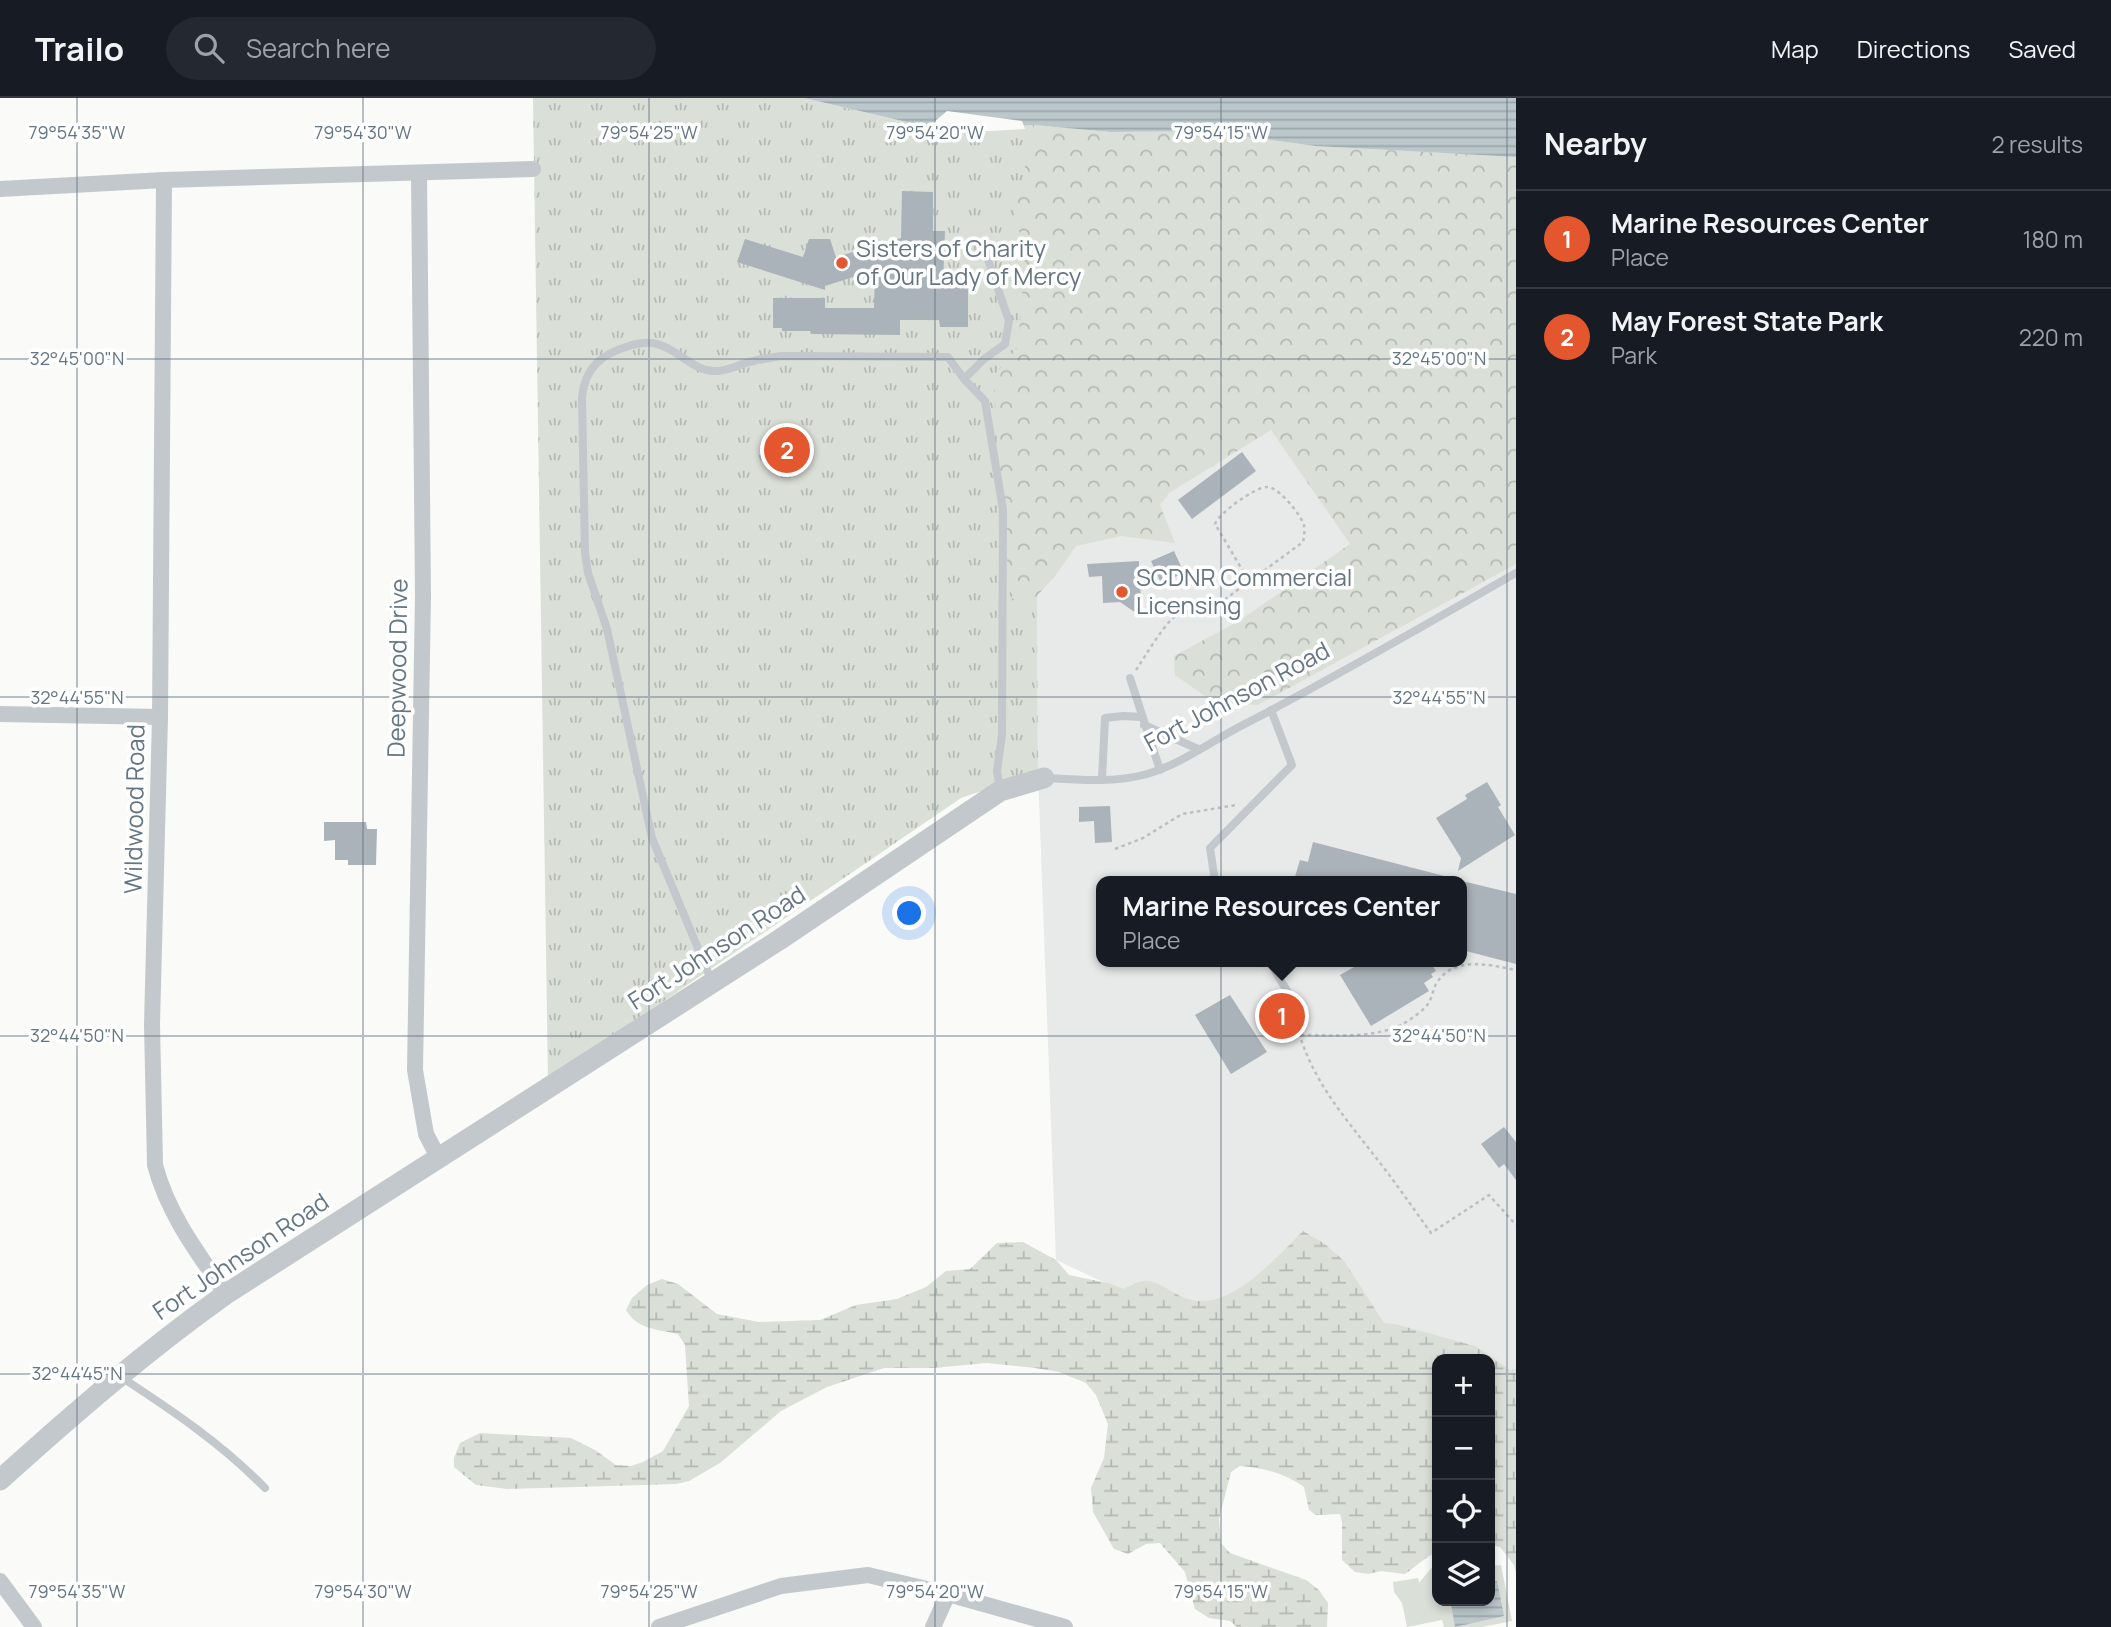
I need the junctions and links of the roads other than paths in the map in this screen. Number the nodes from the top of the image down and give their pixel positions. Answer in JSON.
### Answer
{"nodes":[{"id":1,"x":533,"y":169,"type":"dead end"},
{"id":2,"x":419,"y":174,"type":"junction"},
{"id":3,"x":164,"y":180,"type":"junction"},
{"id":4,"x":0,"y":189,"type":"edge"},
{"id":5,"x":986,"y":254,"type":"dead end"},
{"id":6,"x":964,"y":379,"type":"junction"},
{"id":7,"x":1516,"y":573,"type":"edge"},
{"id":8,"x":1130,"y":678,"type":"road end"},
{"id":9,"x":1271,"y":710,"type":"junction"},
{"id":10,"x":0,"y":713,"type":"edge"},
{"id":11,"x":160,"y":716,"type":"junction"},
{"id":12,"x":1143,"y":721,"type":"junction"},
{"id":13,"x":1198,"y":749,"type":"junction"},
{"id":14,"x":1160,"y":770,"type":"junction"},
{"id":15,"x":1044,"y":778,"type":"joint"},
{"id":16,"x":1102,"y":779,"type":"junction"},
{"id":17,"x":1000,"y":791,"type":"junction"},
{"id":18,"x":1214,"y":876,"type":"edge"},
{"id":19,"x":1273,"y":967,"type":"edge"},
{"id":20,"x":713,"y":983,"type":"junction"},
{"id":21,"x":1290,"y":996,"type":"road end"},
{"id":22,"x":439,"y":1159,"type":"junction"},
{"id":23,"x":226,"y":1293,"type":"junction"},
{"id":24,"x":119,"y":1376,"type":"junction"},
{"id":25,"x":0,"y":1480,"type":"edge"},
{"id":26,"x":265,"y":1488,"type":"dead end"},
{"id":27,"x":0,"y":1581,"type":"edge"},
{"id":28,"x":948,"y":1594,"type":"junction"},
{"id":29,"x":34,"y":1627,"type":"edge"},
{"id":30,"x":659,"y":1627,"type":"edge"},
{"id":31,"x":933,"y":1627,"type":"edge"},
{"id":32,"x":1065,"y":1627,"type":"edge"}],
"edges":[{"from":1,"to":2,"type":"street"},
{"from":2,"to":3,"type":"street"},
{"from":2,"to":22,"type":"street","name":"Deepwood Drive"},
{"from":3,"to":4,"type":"street"},
{"from":3,"to":11,"type":"street","name":"Wildwood Road"},
{"from":5,"to":6,"type":"lane"},
{"from":6,"to":17,"type":"lane"},
{"from":6,"to":20,"type":"lane"},
{"from":7,"to":9,"type":"lane","name":"Fort Johnson Road"},
{"from":8,"to":12,"type":"lane"},
{"from":9,"to":13,"type":"lane","name":"Fort Johnson Road"},
{"from":9,"to":18,"type":"lane"},
{"from":10,"to":11,"type":"street"},
{"from":11,"to":23,"type":"street","name":"Wildwood Road"},
{"from":12,"to":13,"type":"lane"},
{"from":12,"to":14,"type":"lane"},
{"from":12,"to":16,"type":"lane"},
{"from":13,"to":14,"type":"lane","name":"Fort Johnson Road"},
{"from":14,"to":16,"type":"lane","name":"Fort Johnson Road"},
{"from":15,"to":16,"type":"lane","name":"Fort Johnson Road"},
{"from":15,"to":17,"type":"street","name":"Fort Johnson Road"},
{"from":17,"to":20,"type":"street","name":"Fort Johnson Road"},
{"from":19,"to":21,"type":"lane"},
{"from":20,"to":22,"type":"street","name":"Fort Johnson Road"},
{"from":22,"to":23,"type":"street","name":"Fort Johnson Road"},
{"from":23,"to":24,"type":"street","name":"Fort Johnson Road"},
{"from":24,"to":25,"type":"street","name":"Fort Johnson Road"},
{"from":24,"to":26,"type":"lane"},
{"from":27,"to":29,"type":"street"},
{"from":28,"to":30,"type":"street"},
{"from":28,"to":31,"type":"street"},
{"from":28,"to":32,"type":"street"}]}
